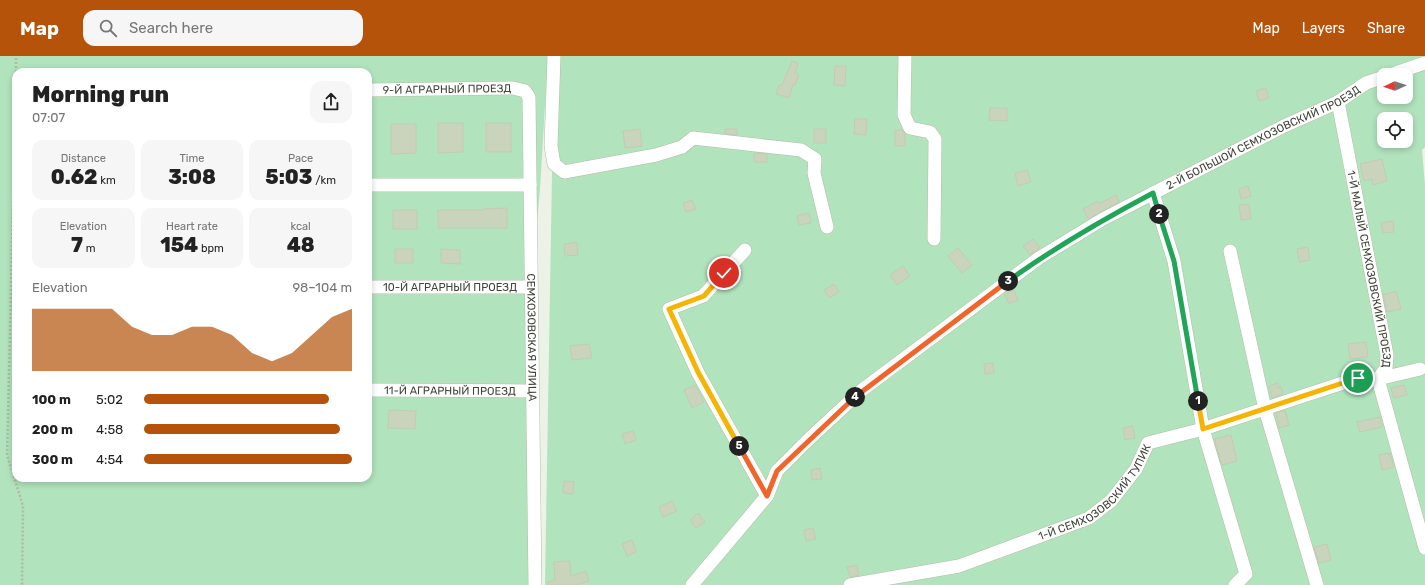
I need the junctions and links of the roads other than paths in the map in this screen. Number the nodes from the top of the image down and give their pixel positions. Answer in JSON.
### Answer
{"nodes":[{"id":1,"x":554,"y":56,"type":"edge"},
{"id":2,"x":905,"y":56,"type":"edge"},
{"id":3,"x":1425,"y":63,"type":"edge"},
{"id":4,"x":1410,"y":68,"type":"edge"},
{"id":5,"x":1377,"y":79,"type":"edge"},
{"id":6,"x":372,"y":90,"type":"edge"},
{"id":7,"x":525,"y":91,"type":"joint"},
{"id":8,"x":1338,"y":102,"type":"junction"},
{"id":9,"x":372,"y":185,"type":"edge"},
{"id":10,"x":530,"y":185,"type":"junction"},
{"id":11,"x":1153,"y":193,"type":"junction"},
{"id":12,"x":827,"y":227,"type":"dead end"},
{"id":13,"x":934,"y":239,"type":"dead end"},
{"id":14,"x":745,"y":250,"type":"dead end"},
{"id":15,"x":1230,"y":251,"type":"dead end"},
{"id":16,"x":372,"y":287,"type":"edge"},
{"id":17,"x":531,"y":287,"type":"junction"},
{"id":18,"x":1420,"y":369,"type":"dead end"},
{"id":19,"x":1378,"y":379,"type":"junction"},
{"id":20,"x":372,"y":390,"type":"edge"},
{"id":21,"x":532,"y":390,"type":"junction"},
{"id":22,"x":1265,"y":409,"type":"junction"},
{"id":23,"x":1203,"y":429,"type":"junction"},
{"id":24,"x":767,"y":496,"type":"junction"},
{"id":25,"x":1425,"y":548,"type":"edge"},
{"id":26,"x":912,"y":581,"type":"edge"},
{"id":27,"x":535,"y":585,"type":"edge"},
{"id":28,"x":692,"y":585,"type":"edge"},
{"id":29,"x":850,"y":585,"type":"edge"},
{"id":30,"x":1234,"y":585,"type":"edge"},
{"id":31,"x":1317,"y":585,"type":"edge"}],
"edges":[{"from":1,"to":12,"type":"street"},
{"from":2,"to":13,"type":"street"},
{"from":3,"to":4,"type":"street"},
{"from":5,"to":8,"type":"street","name":"2-Й БОЛЬШОЙ СЕМХОЗОВСКИЙ ПРОЕЗД"},
{"from":6,"to":7,"type":"street","name":"9-Й АГРАРНЫЙ ПРОЕЗД"},
{"from":7,"to":10,"type":"street","name":"СЕМХОЗОВСКАЯ УЛИЦА"},
{"from":8,"to":11,"type":"street","name":"2-Й БОЛЬШОЙ СЕМХОЗОВСКИЙ ПРОЕЗД"},
{"from":8,"to":19,"type":"street","name":"1-Й МАЛЫЙ СЕМХОЗОВСКИЙ ПРОЕЗД"},
{"from":9,"to":10,"type":"street"},
{"from":10,"to":17,"type":"street","name":"СЕМХОЗОВСКАЯ УЛИЦА"},
{"from":11,"to":23,"type":"street"},
{"from":11,"to":24,"type":"street","name":"2-Й БОЛЬШОЙ СЕМХОЗОВСКИЙ ПРОЕЗД"},
{"from":14,"to":24,"type":"street"},
{"from":15,"to":22,"type":"street"},
{"from":16,"to":17,"type":"street","name":"10-Й АГРАРНЫЙ ПРОЕЗД"},
{"from":17,"to":21,"type":"street","name":"СЕМХОЗОВСКАЯ УЛИЦА"},
{"from":18,"to":19,"type":"street","name":"1-Й СЕМХОЗОВСКИЙ ТУПИК"},
{"from":19,"to":22,"type":"street","name":"1-Й СЕМХОЗОВСКИЙ ТУПИК"},
{"from":19,"to":25,"type":"street","name":"1-Й МАЛЫЙ СЕМХОЗОВСКИЙ ПРОЕЗД"},
{"from":20,"to":21,"type":"street","name":"11-Й АГРАРНЫЙ ПРОЕЗД"},
{"from":21,"to":27,"type":"street","name":"СЕМХОЗОВСКАЯ УЛИЦА"},
{"from":22,"to":23,"type":"street","name":"1-Й СЕМХОЗОВСКИЙ ТУПИК"},
{"from":22,"to":31,"type":"street"},
{"from":23,"to":26,"type":"street","name":"1-Й СЕМХОЗОВСКИЙ ТУПИК"},
{"from":23,"to":30,"type":"street"},
{"from":24,"to":28,"type":"street","name":"2-Й БОЛЬШОЙ СЕМХОЗОВСКИЙ ПРОЕЗД"},
{"from":26,"to":29,"type":"street","name":"1-Й СЕМХОЗОВСКИЙ ТУПИК"}]}
